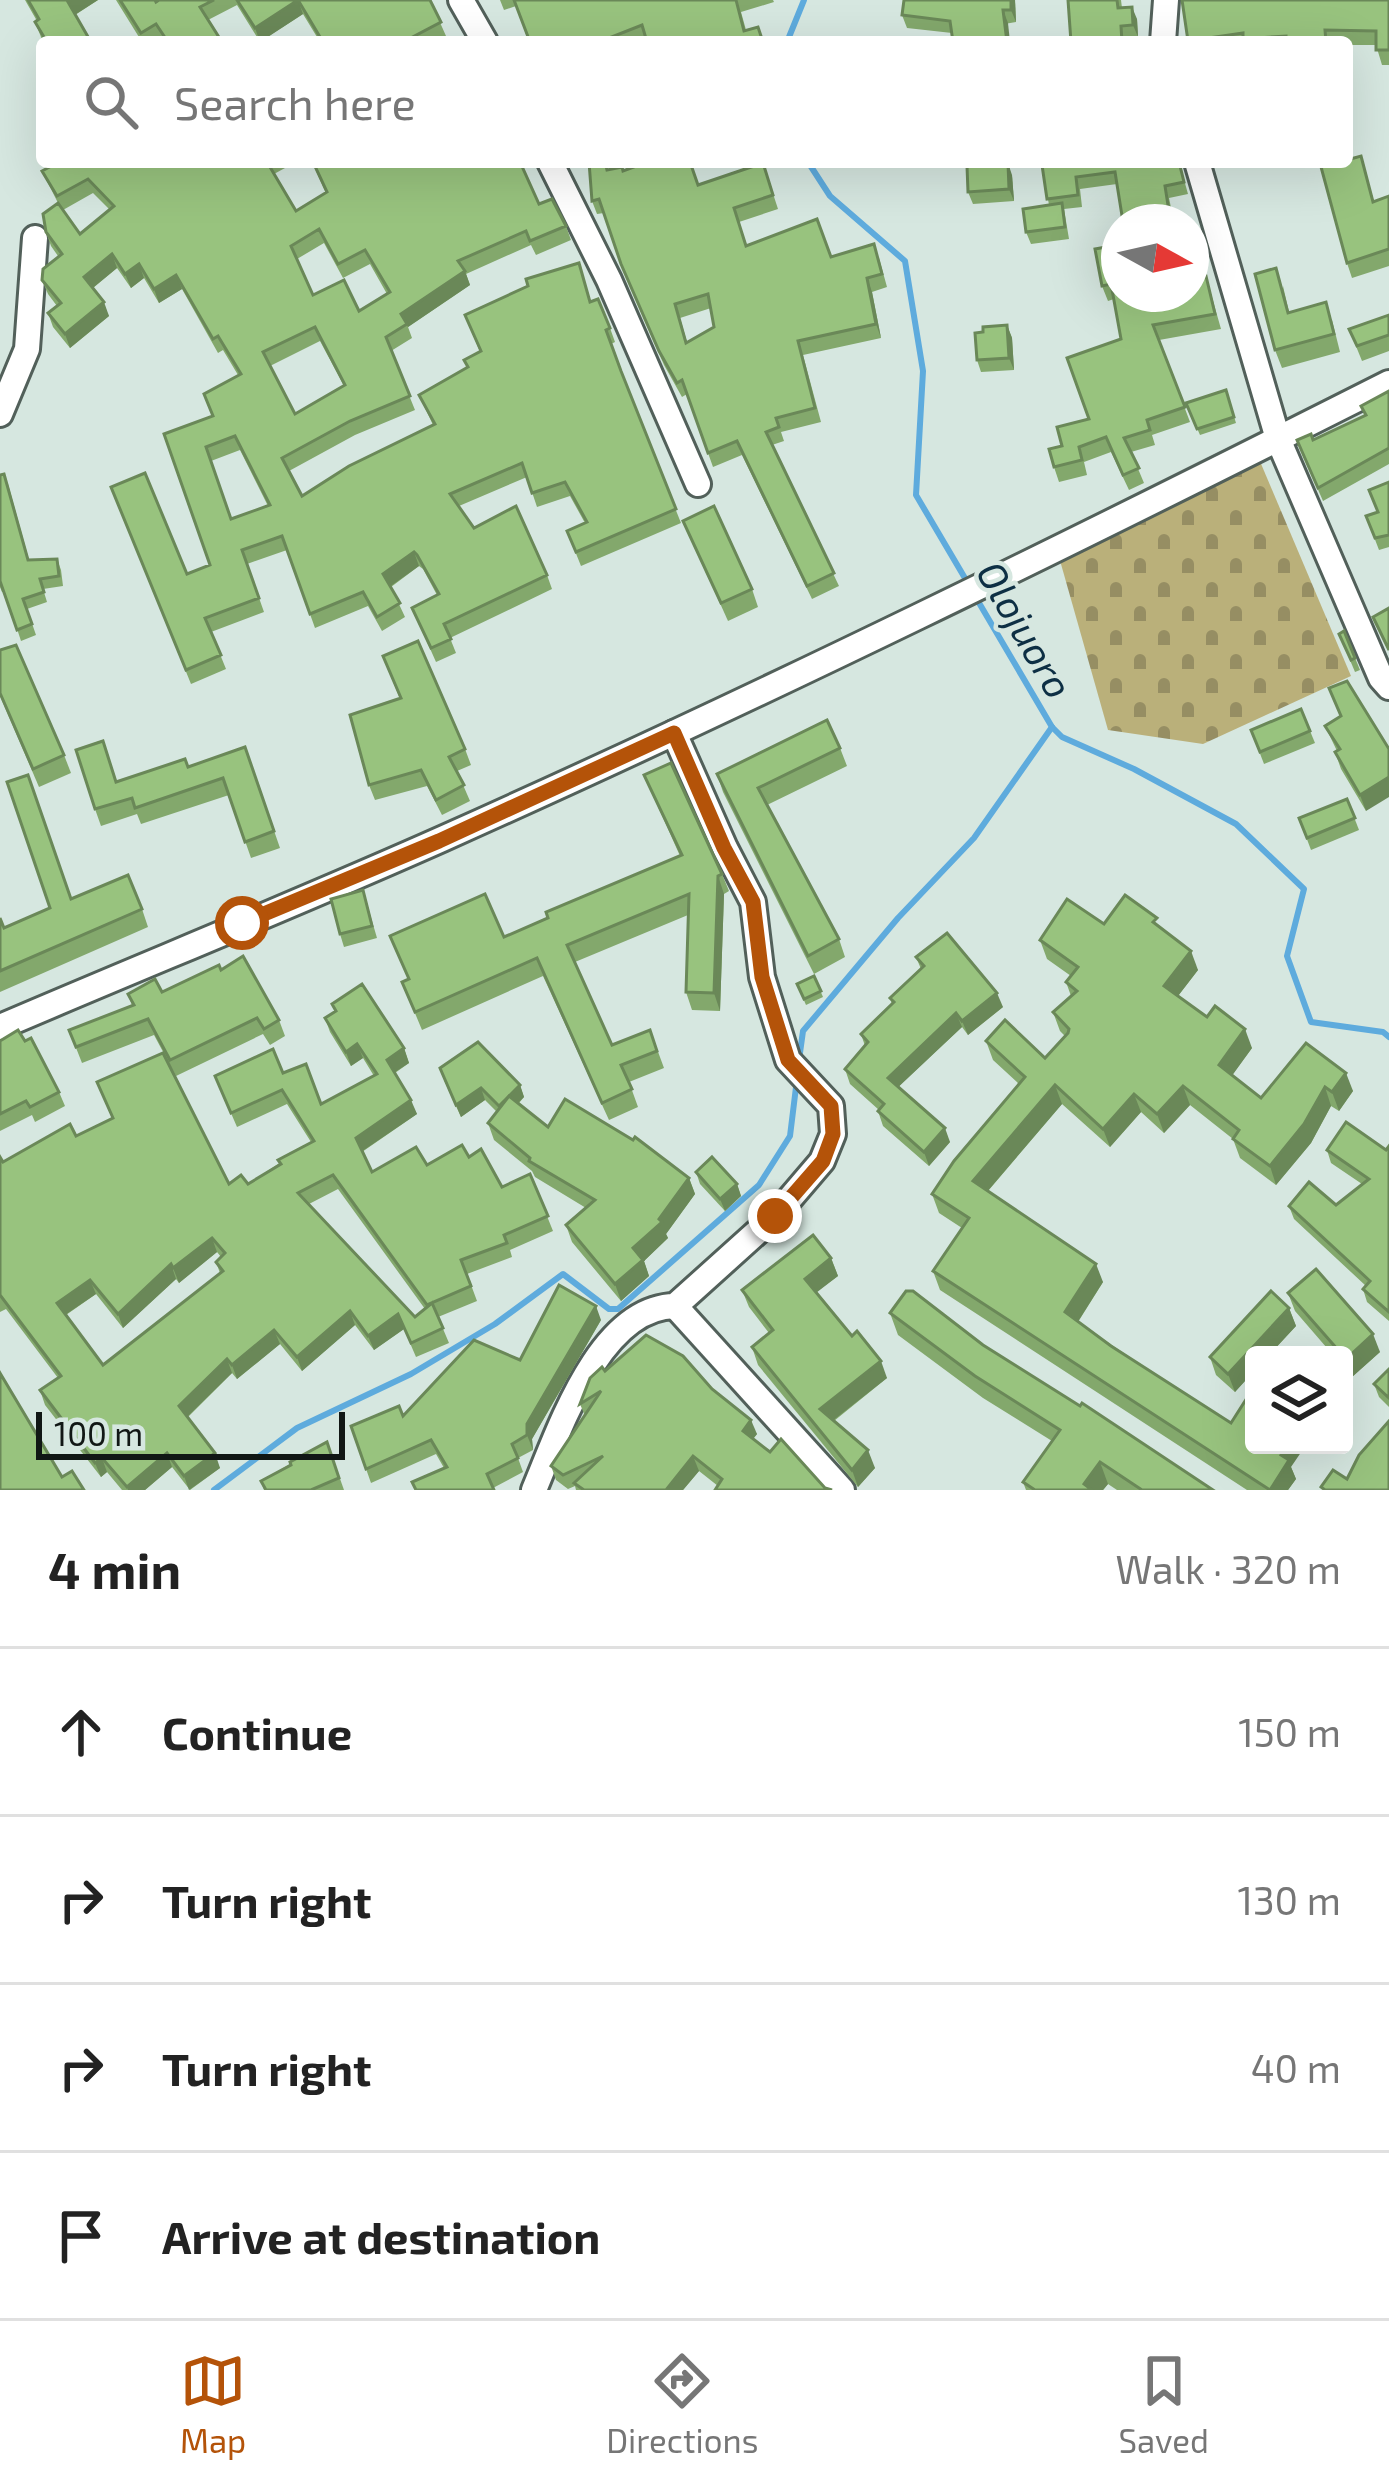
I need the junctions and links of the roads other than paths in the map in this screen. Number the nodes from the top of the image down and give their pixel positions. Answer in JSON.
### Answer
{"nodes":[{"id":1,"x":461,"y":0,"type":"edge"},
{"id":2,"x":1166,"y":0,"type":"edge"},
{"id":3,"x":482,"y":36,"type":"edge"},
{"id":4,"x":1163,"y":36,"type":"edge"},
{"id":5,"x":553,"y":168,"type":"edge"},
{"id":6,"x":1199,"y":168,"type":"edge"},
{"id":7,"x":35,"y":238,"type":"dead end"},
{"id":8,"x":1389,"y":383,"type":"edge"},
{"id":9,"x":0,"y":414,"type":"edge"},
{"id":10,"x":1278,"y":440,"type":"junction"},
{"id":11,"x":698,"y":484,"type":"dead end"},
{"id":12,"x":1389,"y":687,"type":"edge"},
{"id":13,"x":674,"y":733,"type":"junction"},
{"id":14,"x":0,"y":1028,"type":"edge"},
{"id":15,"x":675,"y":1306,"type":"junction"},
{"id":16,"x":534,"y":1490,"type":"edge"},
{"id":17,"x":842,"y":1490,"type":"edge"}],
"edges":[{"from":1,"to":3,"type":"street"},
{"from":2,"to":4,"type":"street"},
{"from":5,"to":11,"type":"street"},
{"from":6,"to":10,"type":"street"},
{"from":7,"to":9,"type":"street"},
{"from":8,"to":10,"type":"street"},
{"from":10,"to":12,"type":"street"},
{"from":10,"to":13,"type":"street"},
{"from":13,"to":14,"type":"street"},
{"from":13,"to":15,"type":"street"},
{"from":15,"to":16,"type":"street"},
{"from":15,"to":17,"type":"street"}]}
